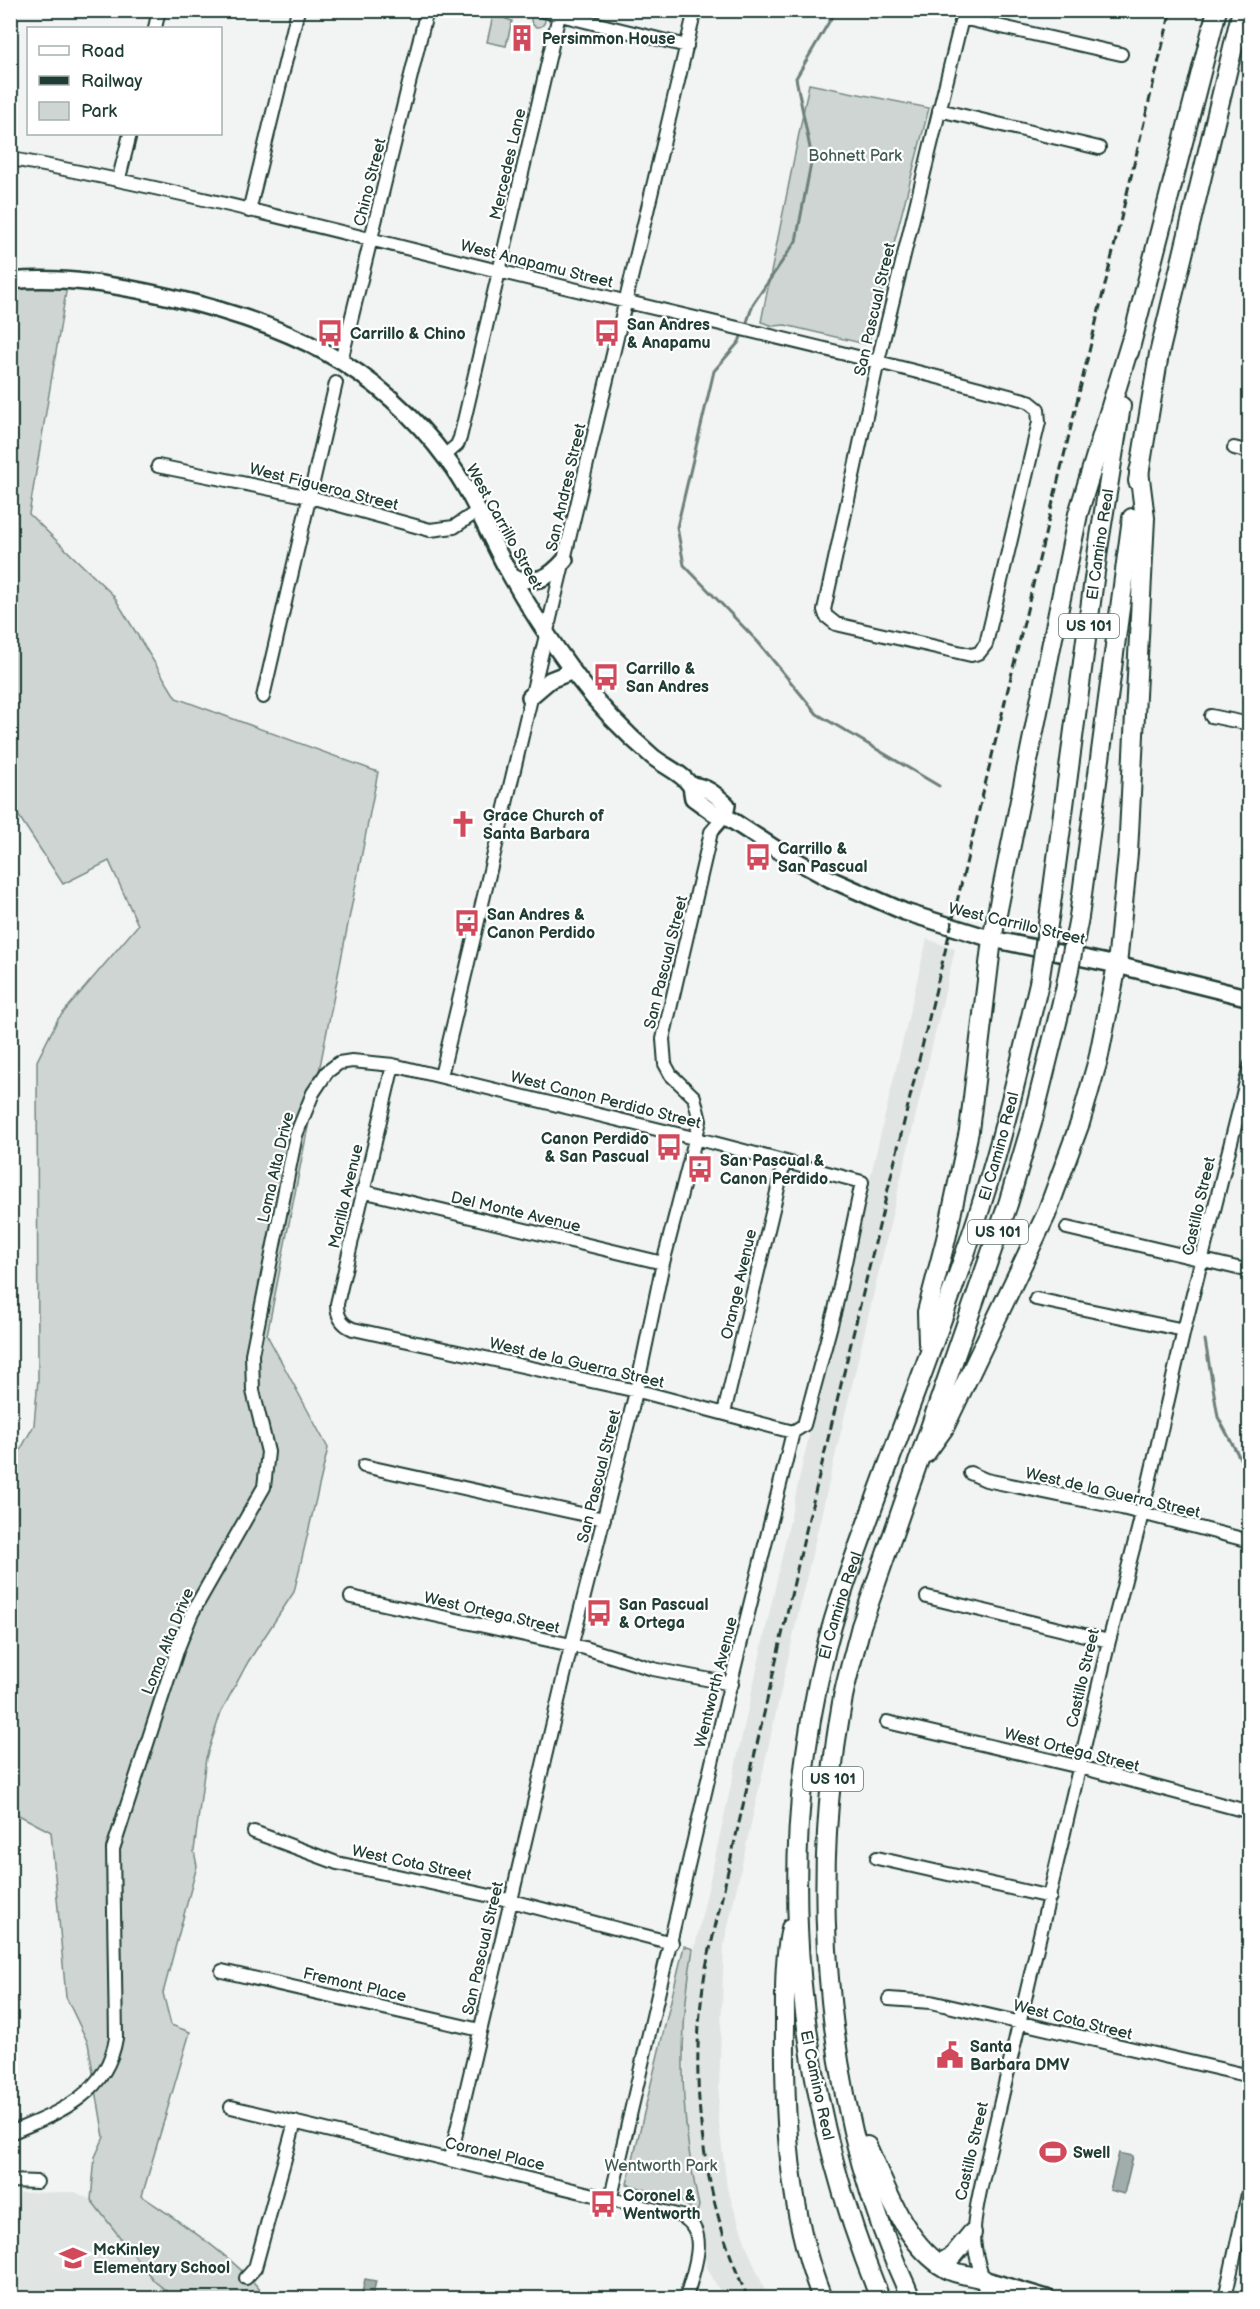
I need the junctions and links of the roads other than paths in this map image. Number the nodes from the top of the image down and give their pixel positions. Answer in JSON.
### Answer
{"nodes":[{"id":1,"x":159,"y":10,"type":"edge"},
{"id":2,"x":298,"y":10,"type":"edge"},
{"id":3,"x":427,"y":10,"type":"edge"},
{"id":4,"x":540,"y":10,"type":"edge"},
{"id":5,"x":695,"y":10,"type":"edge"},
{"id":6,"x":1216,"y":10,"type":"edge"},
{"id":7,"x":1242,"y":10,"type":"edge"},
{"id":8,"x":963,"y":14,"type":"edge"},
{"id":9,"x":559,"y":15,"type":"junction"},
{"id":10,"x":155,"y":27,"type":"edge"},
{"id":11,"x":687,"y":46,"type":"junction"},
{"id":12,"x":1121,"y":54,"type":"dead end"},
{"id":13,"x":939,"y":110,"type":"junction"},
{"id":14,"x":130,"y":135,"type":"edge"},
{"id":15,"x":1099,"y":148,"type":"dead end"},
{"id":16,"x":12,"y":159,"type":"edge"},
{"id":17,"x":119,"y":178,"type":"junction"},
{"id":18,"x":249,"y":211,"type":"junction"},
{"id":19,"x":372,"y":240,"type":"junction"},
{"id":20,"x":499,"y":271,"type":"junction"},
{"id":21,"x":10,"y":281,"type":"edge"},
{"id":22,"x":626,"y":301,"type":"junction"},
{"id":23,"x":1131,"y":341,"type":"junction"},
{"id":24,"x":341,"y":361,"type":"junction"},
{"id":25,"x":878,"y":361,"type":"junction"},
{"id":26,"x":336,"y":382,"type":"dead end"},
{"id":27,"x":1234,"y":448,"type":"dead end"},
{"id":28,"x":1250,"y":452,"type":"edge"},
{"id":29,"x":444,"y":456,"type":"junction"},
{"id":30,"x":158,"y":466,"type":"dead end"},
{"id":31,"x":1139,"y":471,"type":"junction"},
{"id":32,"x":310,"y":497,"type":"junction"},
{"id":33,"x":478,"y":511,"type":"junction"},
{"id":34,"x":565,"y":561,"type":"junction"},
{"id":35,"x":512,"y":578,"type":"junction"},
{"id":36,"x":546,"y":633,"type":"junction"},
{"id":37,"x":982,"y":649,"type":"joint"},
{"id":38,"x":573,"y":671,"type":"junction"},
{"id":39,"x":263,"y":697,"type":"dead end"},
{"id":40,"x":530,"y":697,"type":"junction"},
{"id":41,"x":1211,"y":716,"type":"dead end"},
{"id":42,"x":1250,"y":724,"type":"edge"},
{"id":43,"x":725,"y":816,"type":"junction"},
{"id":44,"x":992,"y":939,"type":"junction"},
{"id":45,"x":1117,"y":965,"type":"junction"},
{"id":46,"x":1250,"y":998,"type":"edge"},
{"id":47,"x":339,"y":1063,"type":"joint"},
{"id":48,"x":393,"y":1065,"type":"junction"},
{"id":49,"x":1250,"y":1065,"type":"edge"},
{"id":50,"x":441,"y":1076,"type":"junction"},
{"id":51,"x":695,"y":1138,"type":"junction"},
{"id":52,"x":784,"y":1163,"type":"junction"},
{"id":53,"x":862,"y":1182,"type":"joint"},
{"id":54,"x":362,"y":1191,"type":"junction"},
{"id":55,"x":1067,"y":1228,"type":"dead end"},
{"id":56,"x":1203,"y":1260,"type":"junction"},
{"id":57,"x":663,"y":1263,"type":"junction"},
{"id":58,"x":1250,"y":1271,"type":"edge"},
{"id":59,"x":1036,"y":1299,"type":"dead end"},
{"id":60,"x":353,"y":1329,"type":"joint"},
{"id":61,"x":1184,"y":1330,"type":"junction"},
{"id":62,"x":928,"y":1354,"type":"junction"},
{"id":63,"x":636,"y":1392,"type":"junction"},
{"id":64,"x":724,"y":1413,"type":"junction"},
{"id":65,"x":793,"y":1432,"type":"junction"},
{"id":66,"x":364,"y":1466,"type":"dead end"},
{"id":67,"x":914,"y":1469,"type":"junction"},
{"id":68,"x":970,"y":1473,"type":"dead end"},
{"id":69,"x":1142,"y":1514,"type":"junction"},
{"id":70,"x":604,"y":1519,"type":"junction"},
{"id":71,"x":1250,"y":1541,"type":"edge"},
{"id":72,"x":351,"y":1597,"type":"dead end"},
{"id":73,"x":927,"y":1597,"type":"dead end"},
{"id":74,"x":1109,"y":1641,"type":"junction"},
{"id":75,"x":573,"y":1647,"type":"junction"},
{"id":76,"x":732,"y":1684,"type":"junction"},
{"id":77,"x":887,"y":1722,"type":"dead end"},
{"id":78,"x":1080,"y":1767,"type":"junction"},
{"id":79,"x":1250,"y":1812,"type":"edge"},
{"id":80,"x":254,"y":1832,"type":"dead end"},
{"id":81,"x":877,"y":1858,"type":"dead end"},
{"id":82,"x":1050,"y":1897,"type":"junction"},
{"id":83,"x":796,"y":1900,"type":"junction"},
{"id":84,"x":510,"y":1901,"type":"junction"},
{"id":85,"x":672,"y":1942,"type":"junction"},
{"id":86,"x":222,"y":1971,"type":"dead end"},
{"id":87,"x":889,"y":1999,"type":"dead end"},
{"id":88,"x":1021,"y":2022,"type":"junction"},
{"id":89,"x":480,"y":2030,"type":"junction"},
{"id":90,"x":1250,"y":2076,"type":"edge"},
{"id":91,"x":846,"y":2100,"type":"junction"},
{"id":92,"x":231,"y":2107,"type":"dead end"},
{"id":93,"x":295,"y":2122,"type":"junction"},
{"id":94,"x":10,"y":2133,"type":"edge"},
{"id":95,"x":450,"y":2159,"type":"junction"},
{"id":96,"x":10,"y":2181,"type":"edge"},
{"id":97,"x":37,"y":2182,"type":"dead end"},
{"id":98,"x":1250,"y":2186,"type":"edge"},
{"id":99,"x":611,"y":2198,"type":"junction"},
{"id":100,"x":972,"y":2234,"type":"junction"},
{"id":101,"x":939,"y":2264,"type":"junction"},
{"id":102,"x":246,"y":2278,"type":"dead end"},
{"id":103,"x":983,"y":2279,"type":"junction"},
{"id":104,"x":686,"y":2298,"type":"edge"},
{"id":105,"x":822,"y":2298,"type":"edge"},
{"id":106,"x":880,"y":2298,"type":"edge"},
{"id":107,"x":911,"y":2298,"type":"edge"},
{"id":108,"x":990,"y":2298,"type":"edge"},
{"id":109,"x":1047,"y":2298,"type":"edge"},
{"id":110,"x":1225,"y":2298,"type":"edge"}],
"edges":[{"from":1,"to":10,"type":"street"},
{"from":2,"to":18,"type":"street"},
{"from":3,"to":19,"type":"street","name":"Chino Street"},
{"from":4,"to":9,"type":"street"},
{"from":5,"to":11,"type":"street","name":"San Andres Street"},
{"from":6,"to":23,"type":"highway","name":"El Camino Real","number":"US 101"},
{"from":7,"to":31,"type":"highway","name":"El Camino Real","number":"US 101"},
{"from":8,"to":12,"type":"street"},
{"from":8,"to":13,"type":"street","name":"San Pascual Street"},
{"from":9,"to":11,"type":"street"},
{"from":9,"to":20,"type":"street","name":"Mercedes Lane"},
{"from":11,"to":22,"type":"street","name":"San Andres Street"},
{"from":13,"to":15,"type":"street"},
{"from":13,"to":25,"type":"street","name":"San Pascual Street"},
{"from":14,"to":17,"type":"street"},
{"from":16,"to":17,"type":"street","name":"West Anapamu Street"},
{"from":17,"to":18,"type":"street","name":"West Anapamu Street"},
{"from":18,"to":19,"type":"street","name":"West Anapamu Street"},
{"from":19,"to":20,"type":"street","name":"West Anapamu Street"},
{"from":19,"to":24,"type":"street","name":"Chino Street"},
{"from":20,"to":22,"type":"street","name":"West Anapamu Street"},
{"from":20,"to":29,"type":"street","name":"Mercedes Lane"},
{"from":21,"to":24,"type":"main road","name":"West Carrillo Street"},
{"from":22,"to":25,"type":"street","name":"West Anapamu Street"},
{"from":22,"to":34,"type":"street","name":"San Andres Street"},
{"from":23,"to":44,"type":"highway"},
{"from":23,"to":62,"type":"highway","name":"El Camino Real","number":"US 101","bridge":true},
{"from":24,"to":29,"type":"main road","name":"West Carrillo Street"},
{"from":25,"to":37,"type":"street","name":"West Anapamu Street"},
{"from":25,"to":37,"type":"street","name":"San Pascual Street"},
{"from":26,"to":32,"type":"street"},
{"from":27,"to":28,"type":"street"},
{"from":29,"to":33,"type":"main road","name":"West Carrillo Street"},
{"from":30,"to":32,"type":"street","name":"West Figueroa Street"},
{"from":31,"to":45,"type":"highway"},
{"from":31,"to":67,"type":"highway","name":"El Camino Real","number":"US 101","bridge":true},
{"from":32,"to":33,"type":"street","name":"West Figueroa Street"},
{"from":32,"to":39,"type":"street"},
{"from":33,"to":35,"type":"main road","name":"West Carrillo Street"},
{"from":34,"to":35,"type":"main road"},
{"from":34,"to":36,"type":"street","name":"San Andres Street"},
{"from":35,"to":36,"type":"main road","name":"West Carrillo Street"},
{"from":36,"to":38,"type":"main road","name":"West Carrillo Street"},
{"from":36,"to":40,"type":"street","name":"San Andres Street"},
{"from":38,"to":40,"type":"main road"},
{"from":38,"to":43,"type":"main road","name":"West Carrillo Street"},
{"from":40,"to":50,"type":"street","name":"San Andres Street"},
{"from":41,"to":42,"type":"street"},
{"from":43,"to":44,"type":"main road","name":"West Carrillo Street"},
{"from":43,"to":51,"type":"street","name":"San Pascual Street"},
{"from":44,"to":45,"type":"main road","name":"West Carrillo Street"},
{"from":44,"to":62,"type":"highway"},
{"from":45,"to":46,"type":"main road","name":"West Carrillo Street"},
{"from":45,"to":67,"type":"highway"},
{"from":47,"to":48,"type":"street","name":"West Canon Perdido Street"},
{"from":47,"to":94,"type":"street","name":"Loma Alta Drive"},
{"from":48,"to":50,"type":"street","name":"West Canon Perdido Street"},
{"from":48,"to":54,"type":"street","name":"Marilla Avenue"},
{"from":49,"to":56,"type":"street","name":"Castillo Street"},
{"from":50,"to":51,"type":"street","name":"West Canon Perdido Street"},
{"from":51,"to":52,"type":"street","name":"West Canon Perdido Street"},
{"from":51,"to":57,"type":"street","name":"San Pascual Street"},
{"from":52,"to":53,"type":"street","name":"West Canon Perdido Street"},
{"from":52,"to":64,"type":"street","name":"Orange Avenue"},
{"from":53,"to":65,"type":"street","name":"Wentworth Avenue"},
{"from":54,"to":57,"type":"street","name":"Del Monte Avenue"},
{"from":54,"to":60,"type":"street","name":"Marilla Avenue"},
{"from":55,"to":56,"type":"street"},
{"from":56,"to":58,"type":"street"},
{"from":56,"to":61,"type":"street","name":"Castillo Street"},
{"from":57,"to":63,"type":"street","name":"San Pascual Street"},
{"from":59,"to":61,"type":"street"},
{"from":60,"to":63,"type":"street","name":"West de la Guerra Street"},
{"from":61,"to":69,"type":"street","name":"Castillo Street"},
{"from":62,"to":83,"type":"highway","name":"El Camino Real","number":"US 101"},
{"from":63,"to":64,"type":"street","name":"West de la Guerra Street"},
{"from":63,"to":70,"type":"street","name":"San Pascual Street"},
{"from":64,"to":65,"type":"street","name":"West de la Guerra Street"},
{"from":65,"to":76,"type":"street","name":"Wentworth Avenue"},
{"from":66,"to":70,"type":"street"},
{"from":67,"to":91,"type":"highway","name":"El Camino Real","number":"US 101"},
{"from":68,"to":69,"type":"street","name":"West de la Guerra Street"},
{"from":69,"to":71,"type":"street","name":"West de la Guerra Street"},
{"from":69,"to":74,"type":"street","name":"Castillo Street"},
{"from":70,"to":75,"type":"street","name":"San Pascual Street"},
{"from":72,"to":75,"type":"street","name":"West Ortega Street"},
{"from":73,"to":74,"type":"street"},
{"from":74,"to":78,"type":"street","name":"Castillo Street"},
{"from":75,"to":76,"type":"street","name":"West Ortega Street"},
{"from":75,"to":84,"type":"street","name":"San Pascual Street"},
{"from":76,"to":85,"type":"street","name":"Wentworth Avenue"},
{"from":77,"to":78,"type":"street","name":"West Ortega Street"},
{"from":78,"to":79,"type":"street","name":"West Ortega Street"},
{"from":78,"to":82,"type":"street","name":"Castillo Street"},
{"from":80,"to":84,"type":"street","name":"West Cota Street"},
{"from":81,"to":82,"type":"street"},
{"from":82,"to":88,"type":"street","name":"Castillo Street"},
{"from":83,"to":105,"type":"highway"},
{"from":83,"to":106,"type":"highway","name":"El Camino Real","number":"US 101"},
{"from":84,"to":85,"type":"street","name":"West Cota Street"},
{"from":84,"to":89,"type":"street","name":"San Pascual Street"},
{"from":85,"to":99,"type":"street","name":"Wentworth Avenue"},
{"from":86,"to":89,"type":"street","name":"Fremont Place"},
{"from":87,"to":88,"type":"street","name":"West Cota Street"},
{"from":88,"to":90,"type":"street","name":"West Cota Street"},
{"from":88,"to":100,"type":"street","name":"Castillo Street"},
{"from":89,"to":95,"type":"street","name":"San Pascual Street"},
{"from":91,"to":101,"type":"highway"},
{"from":91,"to":107,"type":"highway","name":"El Camino Real","number":"US 101"},
{"from":92,"to":93,"type":"street","name":"Coronel Place"},
{"from":93,"to":95,"type":"street","name":"Coronel Place"},
{"from":93,"to":102,"type":"street"},
{"from":95,"to":99,"type":"street","name":"Coronel Place"},
{"from":96,"to":97,"type":"street"},
{"from":98,"to":110,"type":"street"},
{"from":99,"to":104,"type":"street","name":"Coronel Place"},
{"from":100,"to":101,"type":"highway"},
{"from":100,"to":103,"type":"street","name":"Castillo Street"},
{"from":101,"to":103,"type":"highway"},
{"from":103,"to":108,"type":"main road","name":"Castillo Street"},
{"from":103,"to":109,"type":"main road"}]}
